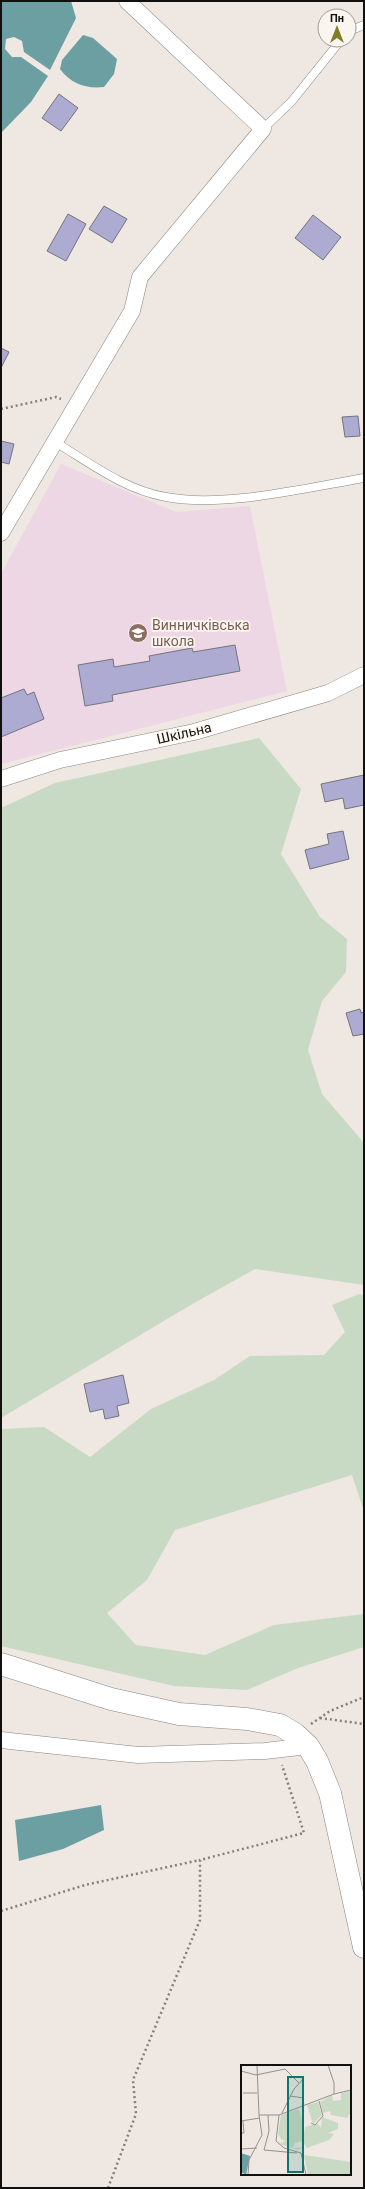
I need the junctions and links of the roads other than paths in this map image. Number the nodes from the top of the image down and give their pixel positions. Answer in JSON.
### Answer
{"nodes":[{"id":1,"x":127,"y":1,"type":"edge"},
{"id":2,"x":335,"y":48,"type":"edge"},
{"id":3,"x":263,"y":129,"type":"junction"},
{"id":4,"x":55,"y":442,"type":"junction"},
{"id":5,"x":364,"y":478,"type":"edge"},
{"id":6,"x":1,"y":533,"type":"edge"},
{"id":7,"x":364,"y":675,"type":"edge"},
{"id":8,"x":1,"y":779,"type":"edge"},
{"id":9,"x":1,"y":1664,"type":"edge"},
{"id":10,"x":1,"y":1740,"type":"edge"},
{"id":11,"x":302,"y":1740,"type":"junction"},
{"id":12,"x":364,"y":1947,"type":"edge"}],
"edges":[{"from":1,"to":3,"type":"street"},
{"from":2,"to":3,"type":"lane"},
{"from":3,"to":4,"type":"street"},
{"from":4,"to":5,"type":"lane"},
{"from":4,"to":6,"type":"street"},
{"from":7,"to":8,"type":"street","name":"Шкільна"},
{"from":9,"to":11,"type":"street"},
{"from":10,"to":11,"type":"street"},
{"from":11,"to":12,"type":"street"}]}
